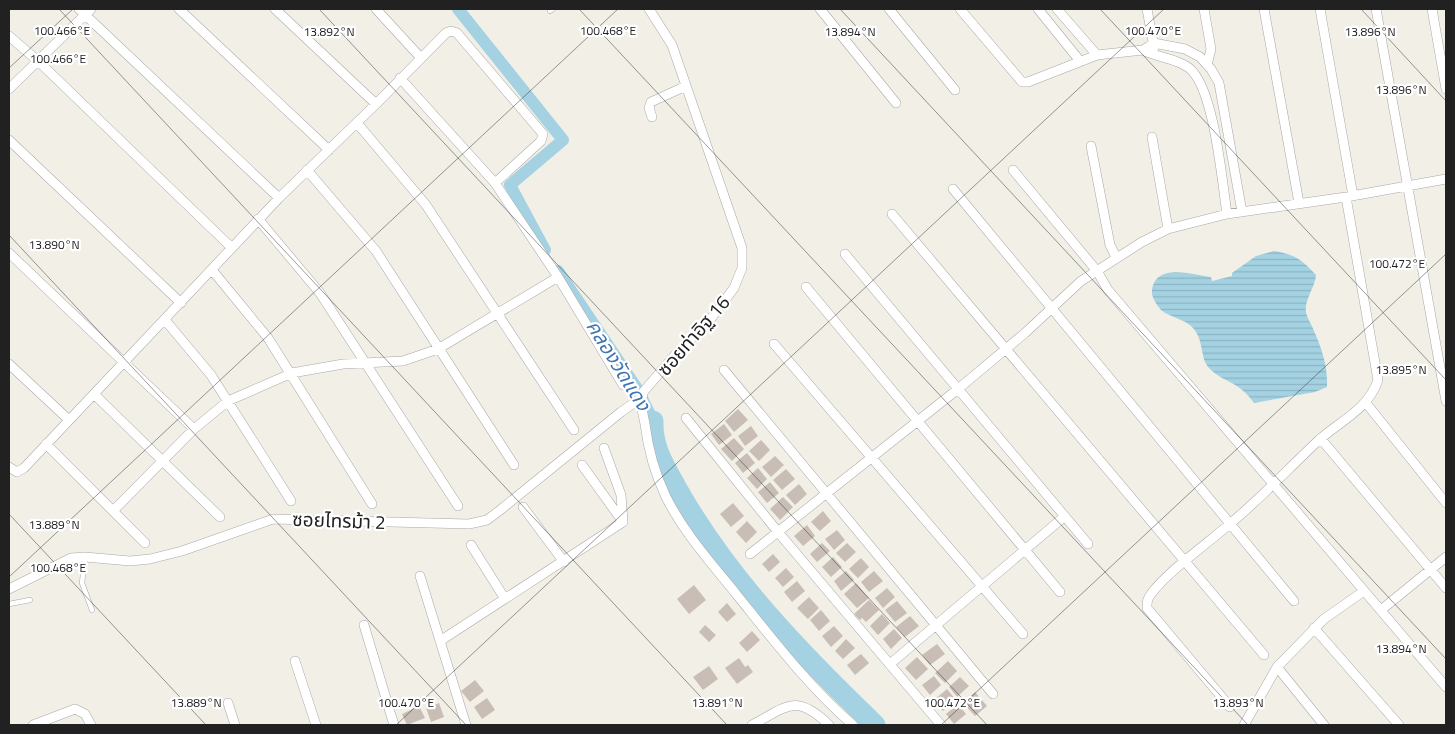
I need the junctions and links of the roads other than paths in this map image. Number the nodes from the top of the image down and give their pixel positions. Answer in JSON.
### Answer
{"nodes":[{"id":1,"x":178,"y":9,"type":"edge"},
{"id":2,"x":275,"y":9,"type":"edge"},
{"id":3,"x":376,"y":9,"type":"edge"},
{"id":4,"x":649,"y":9,"type":"edge"},
{"id":5,"x":820,"y":9,"type":"edge"},
{"id":6,"x":889,"y":9,"type":"edge"},
{"id":7,"x":960,"y":9,"type":"edge"},
{"id":8,"x":1038,"y":9,"type":"edge"},
{"id":9,"x":1057,"y":9,"type":"edge"},
{"id":10,"x":1147,"y":9,"type":"edge"},
{"id":11,"x":1204,"y":9,"type":"edge"},
{"id":12,"x":1264,"y":9,"type":"edge"},
{"id":13,"x":1320,"y":9,"type":"edge"},
{"id":14,"x":1376,"y":9,"type":"edge"},
{"id":15,"x":1432,"y":9,"type":"edge"},
{"id":16,"x":85,"y":11,"type":"edge"},
{"id":17,"x":9,"y":36,"type":"edge"},
{"id":18,"x":1154,"y":43,"type":"junction"},
{"id":19,"x":1143,"y":50,"type":"junction"},
{"id":20,"x":1097,"y":54,"type":"junction"},
{"id":21,"x":1154,"y":56,"type":"junction"},
{"id":22,"x":421,"y":58,"type":"junction"},
{"id":23,"x":38,"y":61,"type":"junction"},
{"id":24,"x":1080,"y":61,"type":"junction"},
{"id":25,"x":1207,"y":64,"type":"junction"},
{"id":26,"x":400,"y":78,"type":"junction"},
{"id":27,"x":686,"y":86,"type":"junction"},
{"id":28,"x":1446,"y":88,"type":"edge"},
{"id":29,"x":9,"y":89,"type":"edge"},
{"id":30,"x":955,"y":90,"type":"dead end"},
{"id":31,"x":896,"y":103,"type":"dead end"},
{"id":32,"x":376,"y":104,"type":"junction"},
{"id":33,"x":652,"y":117,"type":"dead end"},
{"id":34,"x":357,"y":123,"type":"junction"},
{"id":35,"x":1152,"y":137,"type":"dead end"},
{"id":36,"x":9,"y":140,"type":"edge"},
{"id":37,"x":1091,"y":146,"type":"dead end"},
{"id":38,"x":329,"y":150,"type":"junction"},
{"id":39,"x":307,"y":170,"type":"junction"},
{"id":40,"x":1013,"y":170,"type":"dead end"},
{"id":41,"x":1446,"y":179,"type":"edge"},
{"id":42,"x":495,"y":183,"type":"junction"},
{"id":43,"x":1408,"y":187,"type":"junction"},
{"id":44,"x":952,"y":189,"type":"dead end"},
{"id":45,"x":1350,"y":196,"type":"junction"},
{"id":46,"x":279,"y":198,"type":"junction"},
{"id":47,"x":1299,"y":203,"type":"junction"},
{"id":48,"x":1242,"y":212,"type":"junction"},
{"id":49,"x":892,"y":214,"type":"dead end"},
{"id":50,"x":1227,"y":214,"type":"junction"},
{"id":51,"x":258,"y":219,"type":"junction"},
{"id":52,"x":1168,"y":229,"type":"junction"},
{"id":53,"x":232,"y":248,"type":"junction"},
{"id":54,"x":9,"y":253,"type":"edge"},
{"id":55,"x":845,"y":254,"type":"dead end"},
{"id":56,"x":1116,"y":257,"type":"junction"},
{"id":57,"x":212,"y":270,"type":"junction"},
{"id":58,"x":1097,"y":271,"type":"junction"},
{"id":59,"x":558,"y":277,"type":"junction"},
{"id":60,"x":806,"y":287,"type":"dead end"},
{"id":61,"x":181,"y":303,"type":"junction"},
{"id":62,"x":1050,"y":309,"type":"junction"},
{"id":63,"x":498,"y":314,"type":"junction"},
{"id":64,"x":165,"y":320,"type":"junction"},
{"id":65,"x":774,"y":344,"type":"dead end"},
{"id":66,"x":1005,"y":348,"type":"junction"},
{"id":67,"x":438,"y":349,"type":"junction"},
{"id":68,"x":125,"y":362,"type":"junction"},
{"id":69,"x":367,"y":362,"type":"junction"},
{"id":70,"x":9,"y":364,"type":"edge"},
{"id":71,"x":724,"y":370,"type":"dead end"},
{"id":72,"x":292,"y":374,"type":"junction"},
{"id":73,"x":623,"y":385,"type":"dead end"},
{"id":74,"x":958,"y":389,"type":"junction"},
{"id":75,"x":94,"y":394,"type":"junction"},
{"id":76,"x":641,"y":398,"type":"junction"},
{"id":77,"x":228,"y":401,"type":"junction"},
{"id":78,"x":1446,"y":401,"type":"edge"},
{"id":79,"x":1366,"y":403,"type":"junction"},
{"id":80,"x":686,"y":418,"type":"dead end"},
{"id":81,"x":69,"y":420,"type":"junction"},
{"id":82,"x":918,"y":421,"type":"junction"},
{"id":83,"x":194,"y":429,"type":"junction"},
{"id":84,"x":574,"y":430,"type":"dead end"},
{"id":85,"x":1321,"y":439,"type":"junction"},
{"id":86,"x":46,"y":444,"type":"junction"},
{"id":87,"x":604,"y":448,"type":"dead end"},
{"id":88,"x":872,"y":458,"type":"junction"},
{"id":89,"x":163,"y":461,"type":"junction"},
{"id":90,"x":514,"y":465,"type":"dead end"},
{"id":91,"x":582,"y":465,"type":"dead end"},
{"id":92,"x":9,"y":466,"type":"edge"},
{"id":93,"x":1273,"y":485,"type":"junction"},
{"id":94,"x":825,"y":494,"type":"junction"},
{"id":95,"x":291,"y":501,"type":"dead end"},
{"id":96,"x":1446,"y":503,"type":"edge"},
{"id":97,"x":372,"y":504,"type":"dead end"},
{"id":98,"x":458,"y":506,"type":"dead end"},
{"id":99,"x":523,"y":507,"type":"dead end"},
{"id":100,"x":113,"y":511,"type":"junction"},
{"id":101,"x":1065,"y":516,"type":"junction"},
{"id":102,"x":220,"y":517,"type":"dead end"},
{"id":103,"x":624,"y":522,"type":"junction"},
{"id":104,"x":1231,"y":524,"type":"junction"},
{"id":105,"x":778,"y":532,"type":"junction"},
{"id":106,"x":145,"y":543,"type":"dead end"},
{"id":107,"x":1088,"y":544,"type":"dead end"},
{"id":108,"x":471,"y":545,"type":"dead end"},
{"id":109,"x":1024,"y":550,"type":"junction"},
{"id":110,"x":750,"y":554,"type":"dead end"},
{"id":111,"x":85,"y":557,"type":"junction"},
{"id":112,"x":1446,"y":558,"type":"edge"},
{"id":113,"x":564,"y":562,"type":"junction"},
{"id":114,"x":1185,"y":562,"type":"junction"},
{"id":115,"x":1431,"y":569,"type":"junction"},
{"id":116,"x":420,"y":576,"type":"dead end"},
{"id":117,"x":982,"y":586,"type":"junction"},
{"id":118,"x":9,"y":588,"type":"edge"},
{"id":119,"x":1446,"y":588,"type":"edge"},
{"id":120,"x":1364,"y":591,"type":"junction"},
{"id":121,"x":1060,"y":592,"type":"dead end"},
{"id":122,"x":505,"y":599,"type":"junction"},
{"id":123,"x":30,"y":600,"type":"dead end"},
{"id":124,"x":1294,"y":601,"type":"dead end"},
{"id":125,"x":9,"y":604,"type":"edge"},
{"id":126,"x":92,"y":610,"type":"dead end"},
{"id":127,"x":1381,"y":610,"type":"junction"},
{"id":128,"x":364,"y":625,"type":"dead end"},
{"id":129,"x":935,"y":626,"type":"junction"},
{"id":130,"x":1314,"y":628,"type":"junction"},
{"id":131,"x":1022,"y":634,"type":"dead end"},
{"id":132,"x":440,"y":641,"type":"junction"},
{"id":133,"x":1264,"y":655,"type":"dead end"},
{"id":134,"x":295,"y":661,"type":"dead end"},
{"id":135,"x":890,"y":664,"type":"junction"},
{"id":136,"x":1277,"y":667,"type":"junction"},
{"id":137,"x":1446,"y":687,"type":"edge"},
{"id":138,"x":993,"y":694,"type":"dead end"},
{"id":139,"x":228,"y":703,"type":"dead end"},
{"id":140,"x":1230,"y":708,"type":"dead end"},
{"id":141,"x":758,"y":724,"type":"edge"},
{"id":142,"x":33,"y":725,"type":"edge"},
{"id":143,"x":91,"y":725,"type":"edge"},
{"id":144,"x":235,"y":725,"type":"edge"},
{"id":145,"x":316,"y":725,"type":"edge"},
{"id":146,"x":394,"y":725,"type":"edge"},
{"id":147,"x":466,"y":725,"type":"edge"},
{"id":148,"x":829,"y":725,"type":"edge"},
{"id":149,"x":853,"y":725,"type":"edge"},
{"id":150,"x":941,"y":725,"type":"edge"},
{"id":151,"x":1244,"y":725,"type":"edge"},
{"id":152,"x":1324,"y":725,"type":"edge"},
{"id":153,"x":1399,"y":725,"type":"edge"}],
"edges":[{"from":1,"to":38,"type":"street"},
{"from":2,"to":32,"type":"street"},
{"from":3,"to":22,"type":"street"},
{"from":4,"to":27,"type":"street","name":"ซอยท่าอิฐ 16"},
{"from":5,"to":31,"type":"street"},
{"from":6,"to":30,"type":"street"},
{"from":7,"to":24,"type":"street"},
{"from":8,"to":24,"type":"street"},
{"from":9,"to":20,"type":"street"},
{"from":10,"to":18,"type":"street"},
{"from":11,"to":25,"type":"street"},
{"from":12,"to":47,"type":"street"},
{"from":13,"to":45,"type":"street"},
{"from":14,"to":43,"type":"street"},
{"from":15,"to":28,"type":"street"},
{"from":16,"to":23,"type":"street"},
{"from":16,"to":46,"type":"street"},
{"from":17,"to":23,"type":"street"},
{"from":18,"to":19,"type":"street"},
{"from":18,"to":21,"type":"street"},
{"from":18,"to":25,"type":"street"},
{"from":19,"to":20,"type":"street"},
{"from":19,"to":21,"type":"street"},
{"from":20,"to":24,"type":"street"},
{"from":21,"to":50,"type":"street"},
{"from":22,"to":26,"type":"street"},
{"from":22,"to":42,"type":"street"},
{"from":23,"to":29,"type":"street"},
{"from":23,"to":53,"type":"street"},
{"from":25,"to":48,"type":"street"},
{"from":26,"to":32,"type":"street"},
{"from":26,"to":42,"type":"street"},
{"from":27,"to":33,"type":"street"},
{"from":27,"to":76,"type":"street","name":"ซอยท่าอิฐ 16"},
{"from":32,"to":34,"type":"street"},
{"from":34,"to":38,"type":"street"},
{"from":34,"to":63,"type":"street"},
{"from":35,"to":52,"type":"street"},
{"from":36,"to":61,"type":"street"},
{"from":37,"to":56,"type":"street"},
{"from":38,"to":39,"type":"street"},
{"from":39,"to":46,"type":"street"},
{"from":39,"to":67,"type":"street"},
{"from":40,"to":58,"type":"street"},
{"from":41,"to":43,"type":"street"},
{"from":42,"to":59,"type":"street"},
{"from":43,"to":45,"type":"street"},
{"from":43,"to":78,"type":"street"},
{"from":44,"to":62,"type":"street"},
{"from":45,"to":47,"type":"street"},
{"from":45,"to":79,"type":"street"},
{"from":46,"to":51,"type":"street"},
{"from":47,"to":48,"type":"street"},
{"from":48,"to":50,"type":"street"},
{"from":49,"to":66,"type":"street"},
{"from":50,"to":52,"type":"street"},
{"from":51,"to":53,"type":"street"},
{"from":51,"to":69,"type":"street"},
{"from":52,"to":56,"type":"street"},
{"from":53,"to":57,"type":"street"},
{"from":54,"to":68,"type":"street"},
{"from":55,"to":74,"type":"street"},
{"from":56,"to":58,"type":"street"},
{"from":57,"to":61,"type":"street"},
{"from":57,"to":72,"type":"street"},
{"from":58,"to":62,"type":"street"},
{"from":58,"to":93,"type":"street"},
{"from":59,"to":63,"type":"street"},
{"from":59,"to":73,"type":"street"},
{"from":60,"to":82,"type":"street"},
{"from":61,"to":64,"type":"street"},
{"from":62,"to":66,"type":"street"},
{"from":62,"to":104,"type":"street"},
{"from":63,"to":67,"type":"street"},
{"from":63,"to":84,"type":"street"},
{"from":64,"to":68,"type":"street"},
{"from":64,"to":77,"type":"street"},
{"from":65,"to":88,"type":"street"},
{"from":66,"to":74,"type":"street"},
{"from":66,"to":114,"type":"street"},
{"from":67,"to":69,"type":"street"},
{"from":67,"to":90,"type":"street"},
{"from":68,"to":75,"type":"street"},
{"from":68,"to":83,"type":"street"},
{"from":69,"to":72,"type":"street"},
{"from":69,"to":98,"type":"street"},
{"from":70,"to":81,"type":"street"},
{"from":71,"to":94,"type":"street"},
{"from":72,"to":77,"type":"street"},
{"from":72,"to":97,"type":"street"},
{"from":74,"to":82,"type":"street"},
{"from":74,"to":101,"type":"street"},
{"from":75,"to":81,"type":"street"},
{"from":75,"to":89,"type":"street"},
{"from":76,"to":111,"type":"street","name":"ซอยไทรม้า 2"},
{"from":76,"to":149,"type":"street"},
{"from":77,"to":83,"type":"street"},
{"from":77,"to":95,"type":"street"},
{"from":79,"to":85,"type":"street"},
{"from":79,"to":96,"type":"street"},
{"from":80,"to":105,"type":"street"},
{"from":81,"to":86,"type":"street"},
{"from":82,"to":88,"type":"street"},
{"from":82,"to":109,"type":"street"},
{"from":83,"to":89,"type":"street"},
{"from":85,"to":93,"type":"street"},
{"from":85,"to":115,"type":"street"},
{"from":86,"to":92,"type":"street"},
{"from":86,"to":100,"type":"street"},
{"from":87,"to":103,"type":"street"},
{"from":88,"to":94,"type":"street"},
{"from":88,"to":117,"type":"street"},
{"from":89,"to":100,"type":"street"},
{"from":89,"to":102,"type":"street"},
{"from":91,"to":103,"type":"street"},
{"from":93,"to":104,"type":"street"},
{"from":93,"to":120,"type":"street"},
{"from":94,"to":105,"type":"street"},
{"from":94,"to":129,"type":"street"},
{"from":99,"to":113,"type":"street"},
{"from":100,"to":106,"type":"street"},
{"from":101,"to":107,"type":"street"},
{"from":101,"to":109,"type":"street"},
{"from":103,"to":113,"type":"street"},
{"from":104,"to":114,"type":"street"},
{"from":104,"to":124,"type":"street"},
{"from":105,"to":110,"type":"street"},
{"from":105,"to":135,"type":"street"},
{"from":108,"to":122,"type":"street"},
{"from":109,"to":117,"type":"street"},
{"from":109,"to":121,"type":"street"},
{"from":111,"to":118,"type":"street","name":"ซอยไทรม้า 2"},
{"from":111,"to":126,"type":"lane"},
{"from":112,"to":115,"type":"street"},
{"from":113,"to":122,"type":"street"},
{"from":114,"to":133,"type":"street"},
{"from":114,"to":140,"type":"street"},
{"from":115,"to":119,"type":"street"},
{"from":115,"to":127,"type":"street"},
{"from":116,"to":132,"type":"street"},
{"from":117,"to":129,"type":"street"},
{"from":117,"to":131,"type":"street"},
{"from":120,"to":127,"type":"street"},
{"from":120,"to":130,"type":"street"},
{"from":122,"to":132,"type":"street"},
{"from":123,"to":125,"type":"lane"},
{"from":127,"to":137,"type":"street"},
{"from":128,"to":146,"type":"street"},
{"from":129,"to":135,"type":"street"},
{"from":129,"to":138,"type":"street"},
{"from":130,"to":136,"type":"street"},
{"from":130,"to":153,"type":"street"},
{"from":132,"to":147,"type":"street"},
{"from":134,"to":145,"type":"street"},
{"from":135,"to":150,"type":"street"},
{"from":136,"to":151,"type":"street"},
{"from":136,"to":152,"type":"street"},
{"from":139,"to":144,"type":"street"},
{"from":141,"to":148,"type":"street"},
{"from":142,"to":143,"type":"street"}]}
